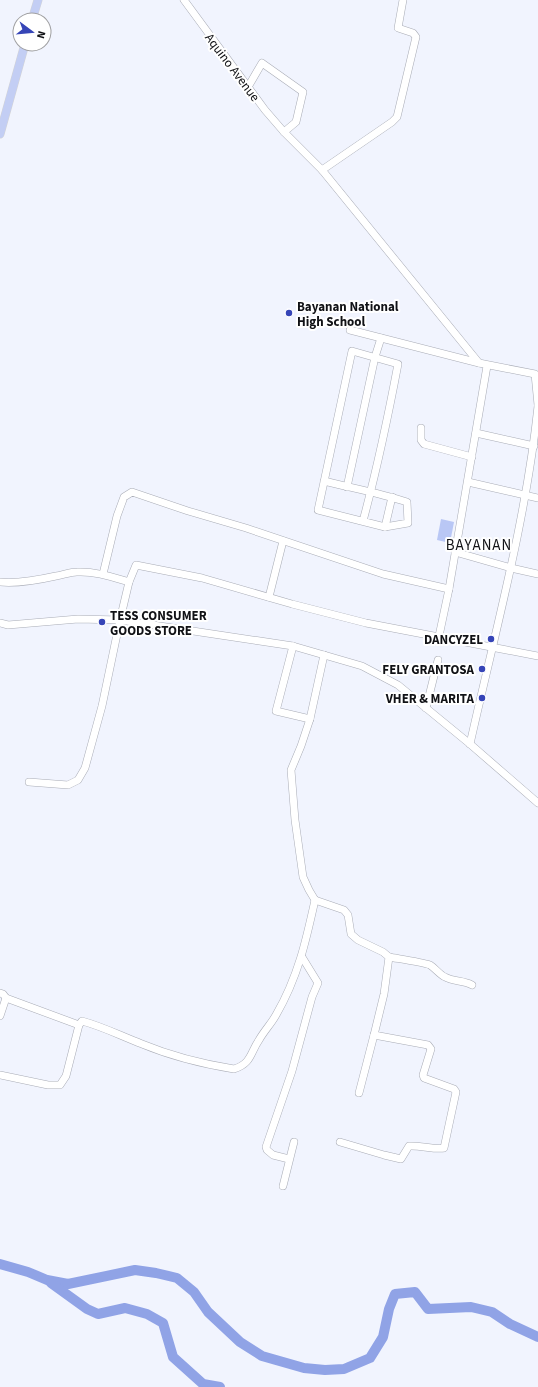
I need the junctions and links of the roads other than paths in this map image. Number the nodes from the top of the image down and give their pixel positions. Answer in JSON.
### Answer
{"nodes":[{"id":1,"x":38,"y":0,"type":"edge"},
{"id":2,"x":184,"y":0,"type":"edge"},
{"id":3,"x":403,"y":0,"type":"edge"},
{"id":4,"x":34,"y":12,"type":"edge"},
{"id":5,"x":24,"y":52,"type":"edge"},
{"id":6,"x":248,"y":87,"type":"junction"},
{"id":7,"x":284,"y":132,"type":"junction"},
{"id":8,"x":0,"y":134,"type":"edge"},
{"id":9,"x":322,"y":170,"type":"junction"},
{"id":10,"x":350,"y":330,"type":"dead end"},
{"id":11,"x":381,"y":338,"type":"junction"},
{"id":12,"x":375,"y":358,"type":"junction"},
{"id":13,"x":480,"y":363,"type":"junction"},
{"id":14,"x":487,"y":366,"type":"junction"},
{"id":15,"x":537,"y":374,"type":"edge"},
{"id":16,"x":538,"y":405,"type":"edge"},
{"id":17,"x":421,"y":428,"type":"dead end"},
{"id":18,"x":476,"y":433,"type":"junction"},
{"id":19,"x":534,"y":446,"type":"junction"},
{"id":20,"x":472,"y":457,"type":"junction"},
{"id":21,"x":324,"y":481,"type":"junction"},
{"id":22,"x":468,"y":482,"type":"junction"},
{"id":23,"x":347,"y":487,"type":"junction"},
{"id":24,"x":371,"y":492,"type":"junction"},
{"id":25,"x":525,"y":494,"type":"junction"},
{"id":26,"x":392,"y":497,"type":"junction"},
{"id":27,"x":538,"y":498,"type":"edge"},
{"id":28,"x":363,"y":521,"type":"junction"},
{"id":29,"x":385,"y":528,"type":"junction"},
{"id":30,"x":283,"y":541,"type":"junction"},
{"id":31,"x":455,"y":552,"type":"junction"},
{"id":32,"x":511,"y":568,"type":"junction"},
{"id":33,"x":103,"y":574,"type":"junction"},
{"id":34,"x":538,"y":574,"type":"edge"},
{"id":35,"x":0,"y":582,"type":"edge"},
{"id":36,"x":129,"y":582,"type":"junction"},
{"id":37,"x":449,"y":589,"type":"junction"},
{"id":38,"x":269,"y":597,"type":"junction"},
{"id":39,"x":120,"y":620,"type":"junction"},
{"id":40,"x":0,"y":624,"type":"edge"},
{"id":41,"x":439,"y":636,"type":"junction"},
{"id":42,"x":293,"y":646,"type":"junction"},
{"id":43,"x":492,"y":648,"type":"junction"},
{"id":44,"x":324,"y":655,"type":"junction"},
{"id":45,"x":538,"y":656,"type":"edge"},
{"id":46,"x":438,"y":660,"type":"dead end"},
{"id":47,"x":426,"y":708,"type":"junction"},
{"id":48,"x":310,"y":719,"type":"junction"},
{"id":49,"x":470,"y":744,"type":"junction"},
{"id":50,"x":29,"y":782,"type":"dead end"},
{"id":51,"x":538,"y":803,"type":"edge"},
{"id":52,"x":315,"y":900,"type":"junction"},
{"id":53,"x":302,"y":957,"type":"junction"},
{"id":54,"x":389,"y":957,"type":"junction"},
{"id":55,"x":472,"y":985,"type":"dead end"},
{"id":56,"x":3,"y":995,"type":"edge"},
{"id":57,"x":0,"y":1016,"type":"edge"},
{"id":58,"x":79,"y":1025,"type":"junction"},
{"id":59,"x":374,"y":1035,"type":"junction"},
{"id":60,"x":0,"y":1075,"type":"edge"},
{"id":61,"x":360,"y":1093,"type":"dead end"},
{"id":62,"x":294,"y":1142,"type":"dead end"},
{"id":63,"x":340,"y":1142,"type":"dead end"},
{"id":64,"x":289,"y":1159,"type":"junction"},
{"id":65,"x":283,"y":1186,"type":"dead end"}],
"edges":[{"from":1,"to":4,"type":"main road"},
{"from":2,"to":6,"type":"street","name":"Aquino Avenue"},
{"from":3,"to":9,"type":"street"},
{"from":5,"to":8,"type":"main road"},
{"from":6,"to":7,"type":"street","name":"Aquino Avenue"},
{"from":6,"to":7,"type":"street"},
{"from":7,"to":9,"type":"street","name":"Aquino Avenue"},
{"from":9,"to":13,"type":"street","name":"Aquino Avenue"},
{"from":10,"to":11,"type":"street"},
{"from":11,"to":12,"type":"street"},
{"from":11,"to":13,"type":"street"},
{"from":12,"to":21,"type":"street"},
{"from":12,"to":23,"type":"street"},
{"from":12,"to":24,"type":"street"},
{"from":13,"to":14,"type":"street"},
{"from":14,"to":15,"type":"street"},
{"from":14,"to":18,"type":"street"},
{"from":15,"to":16,"type":"street"},
{"from":16,"to":19,"type":"street"},
{"from":17,"to":20,"type":"street"},
{"from":18,"to":19,"type":"street"},
{"from":18,"to":20,"type":"street"},
{"from":19,"to":25,"type":"street"},
{"from":20,"to":22,"type":"street"},
{"from":21,"to":23,"type":"street"},
{"from":21,"to":28,"type":"street"},
{"from":22,"to":25,"type":"street"},
{"from":22,"to":31,"type":"street"},
{"from":23,"to":24,"type":"street"},
{"from":24,"to":26,"type":"street"},
{"from":24,"to":28,"type":"street"},
{"from":25,"to":27,"type":"street"},
{"from":25,"to":32,"type":"street"},
{"from":26,"to":29,"type":"street"},
{"from":26,"to":29,"type":"street"},
{"from":28,"to":29,"type":"street"},
{"from":30,"to":33,"type":"street"},
{"from":30,"to":37,"type":"street"},
{"from":30,"to":38,"type":"street"},
{"from":31,"to":32,"type":"street"},
{"from":31,"to":37,"type":"street"},
{"from":32,"to":34,"type":"street"},
{"from":32,"to":43,"type":"street"},
{"from":33,"to":35,"type":"street"},
{"from":33,"to":36,"type":"street"},
{"from":36,"to":38,"type":"street"},
{"from":36,"to":39,"type":"street"},
{"from":37,"to":41,"type":"street"},
{"from":38,"to":41,"type":"street"},
{"from":39,"to":40,"type":"street"},
{"from":39,"to":42,"type":"street"},
{"from":39,"to":50,"type":"street"},
{"from":41,"to":43,"type":"street"},
{"from":42,"to":44,"type":"street"},
{"from":42,"to":48,"type":"street"},
{"from":43,"to":45,"type":"street"},
{"from":43,"to":49,"type":"street"},
{"from":44,"to":47,"type":"street"},
{"from":44,"to":48,"type":"street"},
{"from":46,"to":47,"type":"street"},
{"from":47,"to":49,"type":"street"},
{"from":48,"to":52,"type":"street"},
{"from":49,"to":51,"type":"street"},
{"from":52,"to":53,"type":"street"},
{"from":52,"to":54,"type":"street"},
{"from":53,"to":58,"type":"street"},
{"from":53,"to":64,"type":"street"},
{"from":54,"to":55,"type":"street"},
{"from":54,"to":59,"type":"street"},
{"from":56,"to":57,"type":"street"},
{"from":56,"to":58,"type":"street"},
{"from":58,"to":60,"type":"street"},
{"from":59,"to":61,"type":"street"},
{"from":59,"to":63,"type":"street"},
{"from":62,"to":64,"type":"street"},
{"from":64,"to":65,"type":"street"}]}
